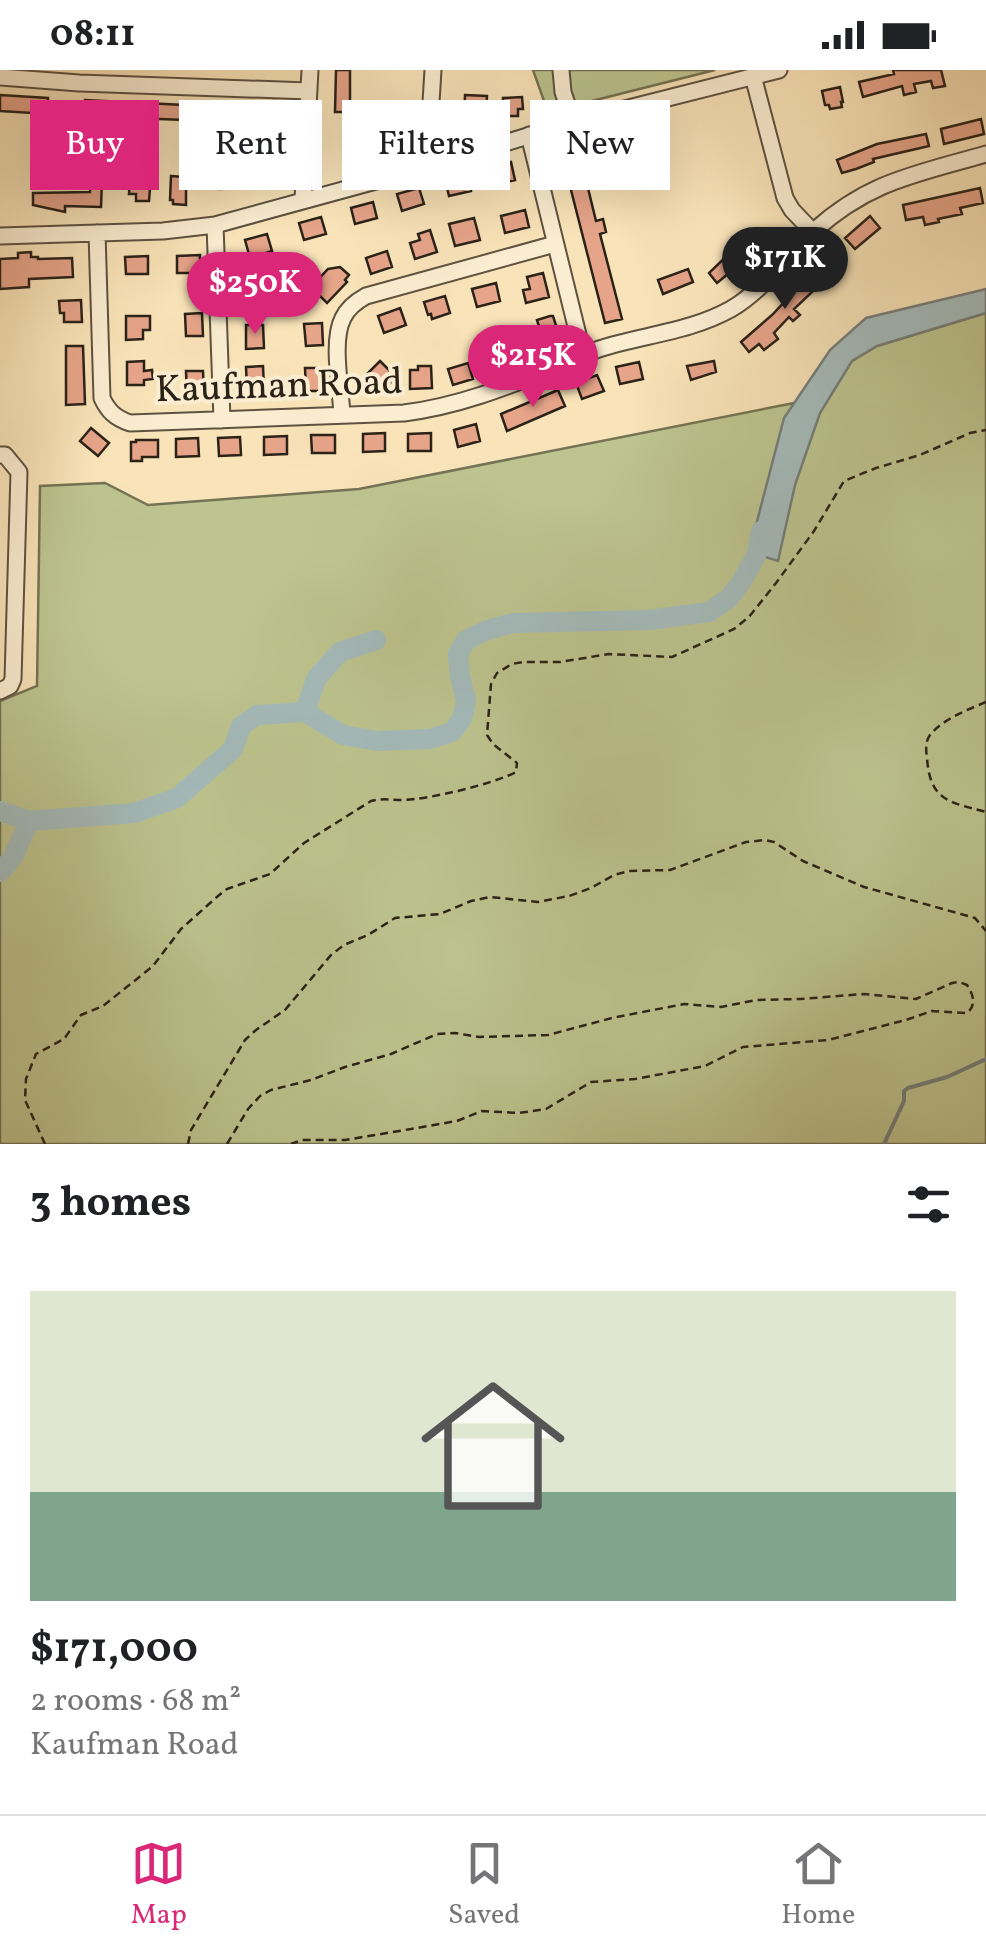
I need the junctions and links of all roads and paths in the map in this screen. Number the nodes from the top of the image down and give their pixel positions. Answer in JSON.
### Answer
{"nodes":[{"id":1,"x":202,"y":70,"type":"edge"},
{"id":2,"x":310,"y":70,"type":"edge"},
{"id":3,"x":433,"y":70,"type":"edge"},
{"id":4,"x":561,"y":70,"type":"edge"},
{"id":5,"x":779,"y":70,"type":"edge"},
{"id":6,"x":23,"y":74,"type":"edge"},
{"id":7,"x":70,"y":76,"type":"edge"},
{"id":8,"x":753,"y":76,"type":"junction"},
{"id":9,"x":0,"y":77,"type":"edge"},
{"id":10,"x":109,"y":77,"type":"edge"},
{"id":11,"x":138,"y":78,"type":"edge"},
{"id":12,"x":169,"y":78,"type":"edge"},
{"id":13,"x":201,"y":88,"type":"junction"},
{"id":14,"x":309,"y":91,"type":"junction"},
{"id":15,"x":431,"y":100,"type":"edge"},
{"id":16,"x":566,"y":100,"type":"edge"},
{"id":17,"x":659,"y":100,"type":"edge"},
{"id":18,"x":529,"y":135,"type":"joint"},
{"id":19,"x":510,"y":141,"type":"edge"},
{"id":20,"x":986,"y":154,"type":"edge"},
{"id":21,"x":342,"y":189,"type":"edge"},
{"id":22,"x":304,"y":199,"type":"junction"},
{"id":23,"x":216,"y":224,"type":"junction"},
{"id":24,"x":812,"y":232,"type":"junction"},
{"id":25,"x":97,"y":233,"type":"junction"},
{"id":26,"x":0,"y":236,"type":"edge"},
{"id":27,"x":556,"y":244,"type":"junction"},
{"id":28,"x":582,"y":356,"type":"junction"},
{"id":29,"x":342,"y":415,"type":"junction"},
{"id":30,"x":222,"y":420,"type":"junction"},
{"id":31,"x":986,"y":430,"type":"edge"},
{"id":32,"x":0,"y":455,"type":"edge"},
{"id":33,"x":0,"y":691,"type":"edge"},
{"id":34,"x":986,"y":702,"type":"edge"},
{"id":35,"x":986,"y":812,"type":"edge"},
{"id":36,"x":986,"y":931,"type":"edge"},
{"id":37,"x":45,"y":1144,"type":"edge"},
{"id":38,"x":188,"y":1144,"type":"edge"},
{"id":39,"x":227,"y":1144,"type":"edge"},
{"id":40,"x":291,"y":1144,"type":"edge"}],
"edges":[{"from":1,"to":13,"type":"street"},
{"from":2,"to":14,"type":"street"},
{"from":3,"to":15,"type":"street"},
{"from":4,"to":16,"type":"street"},
{"from":5,"to":8,"type":"street"},
{"from":6,"to":7,"type":"street"},
{"from":6,"to":9,"type":"street"},
{"from":7,"to":10,"type":"street"},
{"from":8,"to":17,"type":"street"},
{"from":8,"to":24,"type":"street"},
{"from":10,"to":11,"type":"street"},
{"from":11,"to":12,"type":"street"},
{"from":12,"to":13,"type":"street"},
{"from":13,"to":14,"type":"street"},
{"from":14,"to":22,"type":"street"},
{"from":18,"to":19,"type":"street"},
{"from":18,"to":27,"type":"street"},
{"from":20,"to":24,"type":"street","name":"Kaufman Road"},
{"from":21,"to":22,"type":"street"},
{"from":22,"to":23,"type":"street"},
{"from":23,"to":25,"type":"street"},
{"from":23,"to":30,"type":"street"},
{"from":24,"to":28,"type":"street","name":"Kaufman Road"},
{"from":25,"to":26,"type":"street"},
{"from":25,"to":30,"type":"street","name":"Kaufman Road"},
{"from":27,"to":28,"type":"street"},
{"from":27,"to":29,"type":"street"},
{"from":28,"to":29,"type":"street","name":"Kaufman Road"},
{"from":29,"to":30,"type":"street","name":"Kaufman Road"},
{"from":31,"to":37,"type":"path"},
{"from":32,"to":33,"type":"street"},
{"from":34,"to":35,"type":"path"},
{"from":36,"to":38,"type":"path"},
{"from":39,"to":40,"type":"path"}]}
